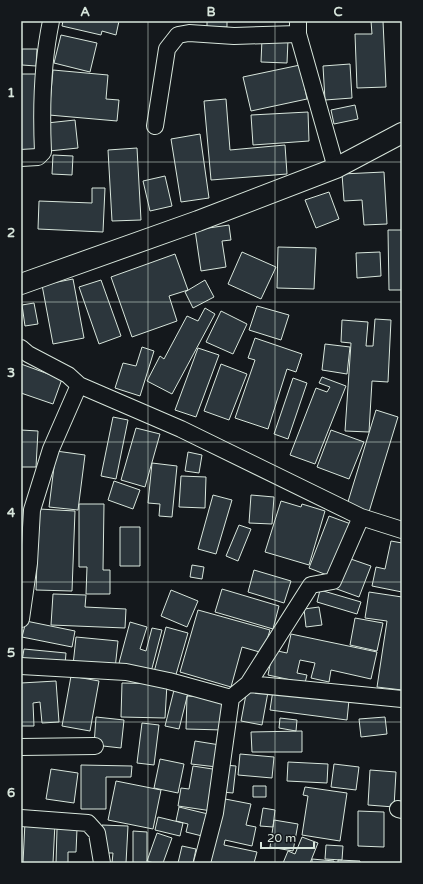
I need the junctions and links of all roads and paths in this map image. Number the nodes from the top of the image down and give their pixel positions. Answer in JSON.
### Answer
{"nodes":[{"id":1,"x":51,"y":21,"type":"edge"},
{"id":2,"x":298,"y":27,"type":"edge"},
{"id":3,"x":155,"y":126,"type":"dead end"},
{"id":4,"x":402,"y":133,"type":"edge"},
{"id":5,"x":21,"y":158,"type":"edge"},
{"id":6,"x":336,"y":168,"type":"junction"},
{"id":7,"x":21,"y":284,"type":"edge"},
{"id":8,"x":21,"y":348,"type":"edge"},
{"id":9,"x":79,"y":385,"type":"junction"},
{"id":10,"x":361,"y":517,"type":"junction"},
{"id":11,"x":402,"y":530,"type":"edge"},
{"id":12,"x":21,"y":619,"type":"edge"},
{"id":13,"x":21,"y":666,"type":"edge"},
{"id":14,"x":248,"y":684,"type":"junction"},
{"id":15,"x":231,"y":698,"type":"junction"},
{"id":16,"x":402,"y":699,"type":"edge"},
{"id":17,"x":95,"y":746,"type":"dead end"},
{"id":18,"x":21,"y":747,"type":"edge"},
{"id":19,"x":21,"y":818,"type":"edge"},
{"id":20,"x":102,"y":863,"type":"edge"},
{"id":21,"x":202,"y":863,"type":"edge"}],
"edges":[{"from":1,"to":5,"type":"street"},
{"from":2,"to":3,"type":"street"},
{"from":2,"to":6,"type":"street"},
{"from":4,"to":6,"type":"street"},
{"from":6,"to":7,"type":"street"},
{"from":8,"to":9,"type":"street"},
{"from":9,"to":10,"type":"street"},
{"from":9,"to":12,"type":"street"},
{"from":10,"to":11,"type":"street"},
{"from":10,"to":14,"type":"street"},
{"from":13,"to":15,"type":"street"},
{"from":14,"to":15,"type":"street"},
{"from":14,"to":16,"type":"street"},
{"from":15,"to":21,"type":"street"},
{"from":17,"to":18,"type":"street"},
{"from":19,"to":20,"type":"street"}]}
